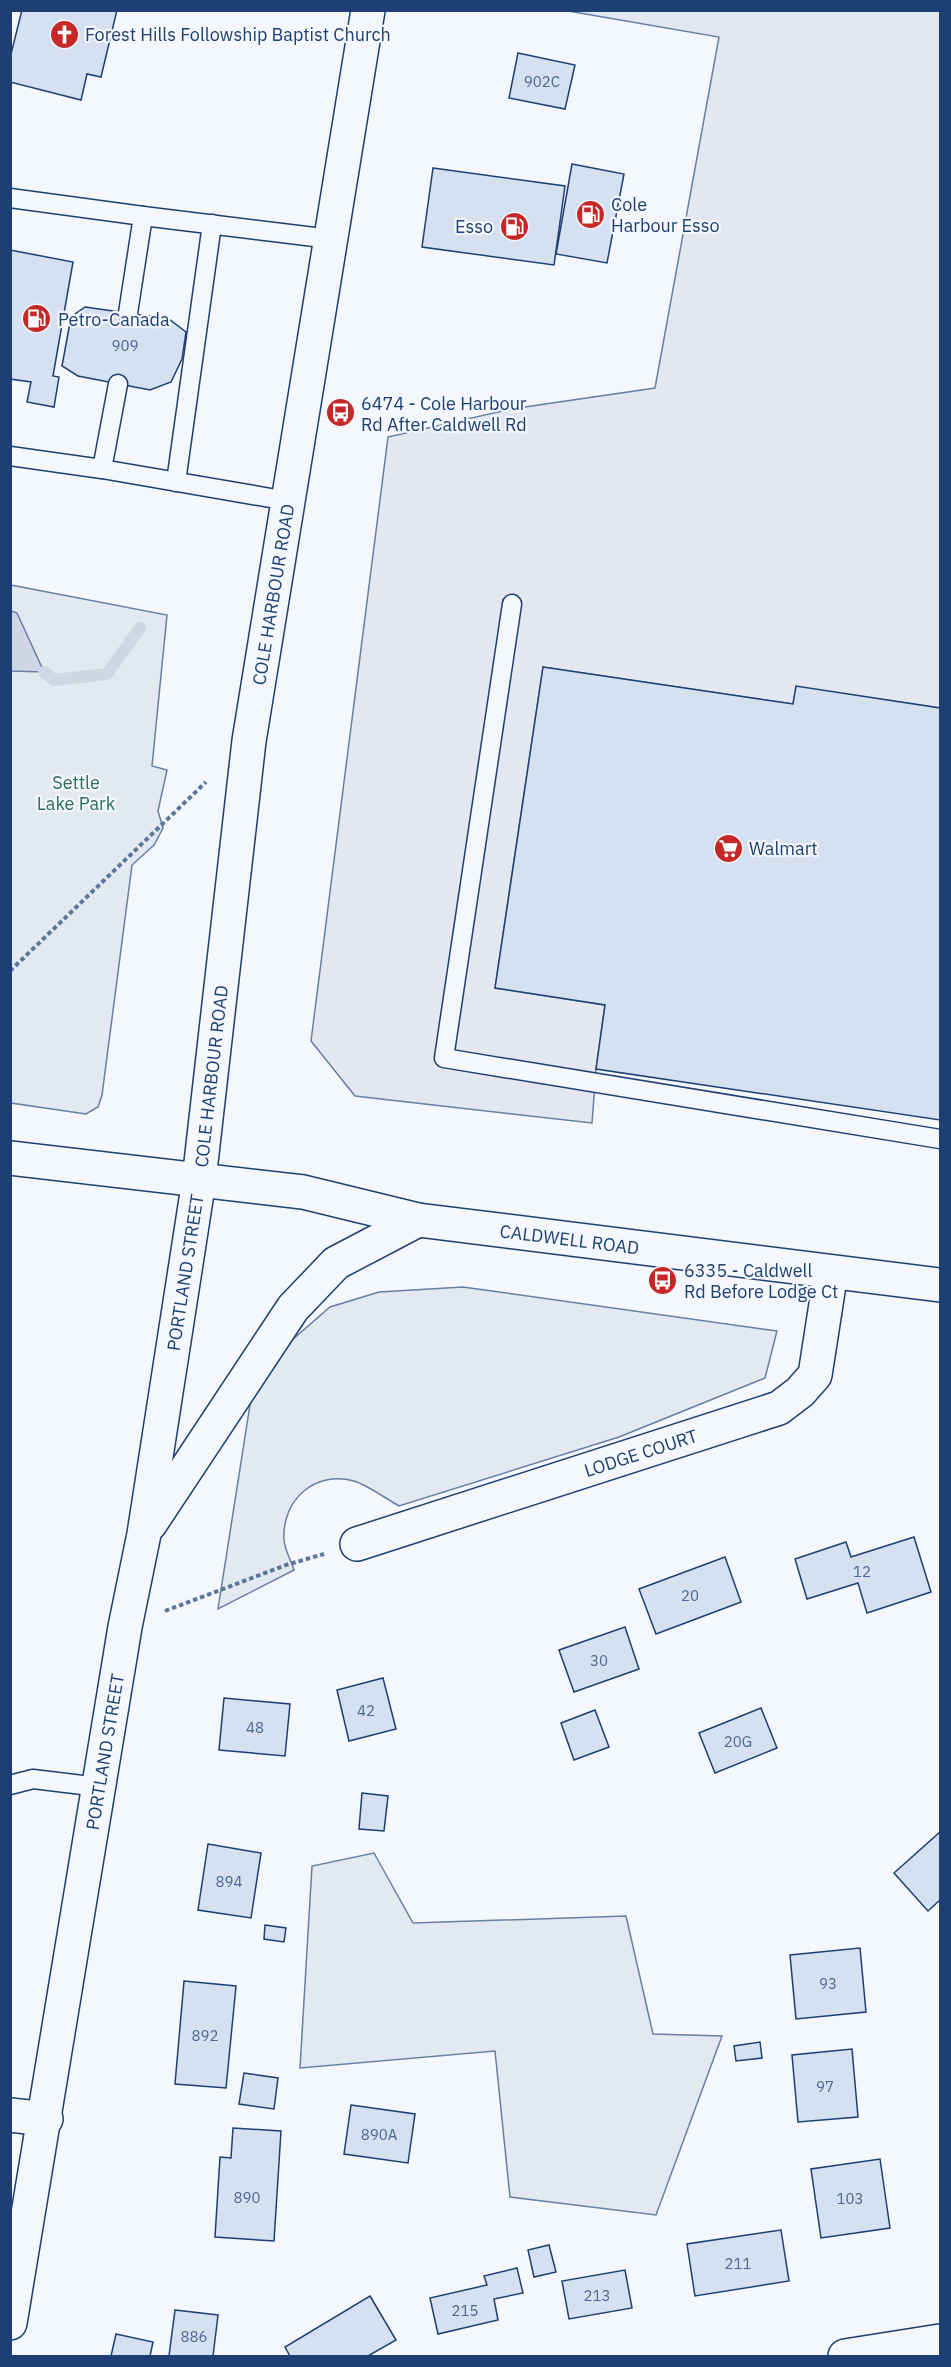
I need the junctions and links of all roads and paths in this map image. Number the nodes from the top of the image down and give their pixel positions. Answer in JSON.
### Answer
{"nodes":[{"id":1,"x":368,"y":10,"type":"edge"},
{"id":2,"x":10,"y":198,"type":"edge"},
{"id":3,"x":143,"y":216,"type":"junction"},
{"id":4,"x":212,"y":225,"type":"junction"},
{"id":5,"x":331,"y":239,"type":"junction"},
{"id":6,"x":128,"y":313,"type":"dead end"},
{"id":7,"x":118,"y":384,"type":"dead end"},
{"id":8,"x":10,"y":456,"type":"edge"},
{"id":9,"x":102,"y":469,"type":"junction"},
{"id":10,"x":176,"y":482,"type":"junction"},
{"id":11,"x":288,"y":501,"type":"junction"},
{"id":12,"x":512,"y":603,"type":"dead end"},
{"id":13,"x":249,"y":741,"type":"junction"},
{"id":14,"x":10,"y":970,"type":"edge"},
{"id":15,"x":940,"y":1139,"type":"edge"},
{"id":16,"x":10,"y":1158,"type":"edge"},
{"id":17,"x":200,"y":1180,"type":"junction"},
{"id":18,"x":418,"y":1220,"type":"junction"},
{"id":19,"x":831,"y":1272,"type":"junction"},
{"id":20,"x":940,"y":1285,"type":"edge"},
{"id":21,"x":144,"y":1533,"type":"junction"},
{"id":22,"x":357,"y":1544,"type":"joint"},
{"id":23,"x":125,"y":1626,"type":"junction"},
{"id":24,"x":10,"y":1785,"type":"edge"},
{"id":25,"x":99,"y":1788,"type":"junction"},
{"id":26,"x":10,"y":2115,"type":"edge"},
{"id":27,"x":46,"y":2119,"type":"junction"},
{"id":28,"x":10,"y":2323,"type":"edge"},
{"id":29,"x":940,"y":2341,"type":"edge"},
{"id":30,"x":845,"y":2356,"type":"edge"}],
"edges":[{"from":1,"to":5,"type":"main road","name":"COLE HARBOUR ROAD"},
{"from":2,"to":3,"type":"lane"},
{"from":3,"to":4,"type":"lane"},
{"from":3,"to":6,"type":"lane"},
{"from":4,"to":5,"type":"lane"},
{"from":4,"to":10,"type":"lane"},
{"from":5,"to":11,"type":"main road","name":"COLE HARBOUR ROAD"},
{"from":7,"to":9,"type":"lane"},
{"from":8,"to":9,"type":"lane"},
{"from":9,"to":10,"type":"lane"},
{"from":10,"to":11,"type":"lane"},
{"from":11,"to":13,"type":"main road","name":"COLE HARBOUR ROAD"},
{"from":12,"to":15,"type":"lane"},
{"from":13,"to":14,"type":"path"},
{"from":13,"to":17,"type":"main road","name":"COLE HARBOUR ROAD"},
{"from":16,"to":17,"type":"main road","name":"CALDWELL ROAD"},
{"from":17,"to":18,"type":"main road","name":"CALDWELL ROAD"},
{"from":17,"to":21,"type":"main road","name":"PORTLAND STREET"},
{"from":18,"to":19,"type":"main road","name":"CALDWELL ROAD"},
{"from":18,"to":21,"type":"main road"},
{"from":19,"to":20,"type":"main road","name":"CALDWELL ROAD"},
{"from":19,"to":22,"type":"main road","name":"LODGE COURT"},
{"from":21,"to":23,"type":"main road","name":"PORTLAND STREET"},
{"from":22,"to":23,"type":"path"},
{"from":23,"to":25,"type":"main road","name":"PORTLAND STREET"},
{"from":24,"to":25,"type":"lane"},
{"from":25,"to":27,"type":"main road","name":"PORTLAND STREET"},
{"from":26,"to":27,"type":"main road"},
{"from":27,"to":28,"type":"main road","name":"PORTLAND STREET"},
{"from":29,"to":30,"type":"main road"}]}
